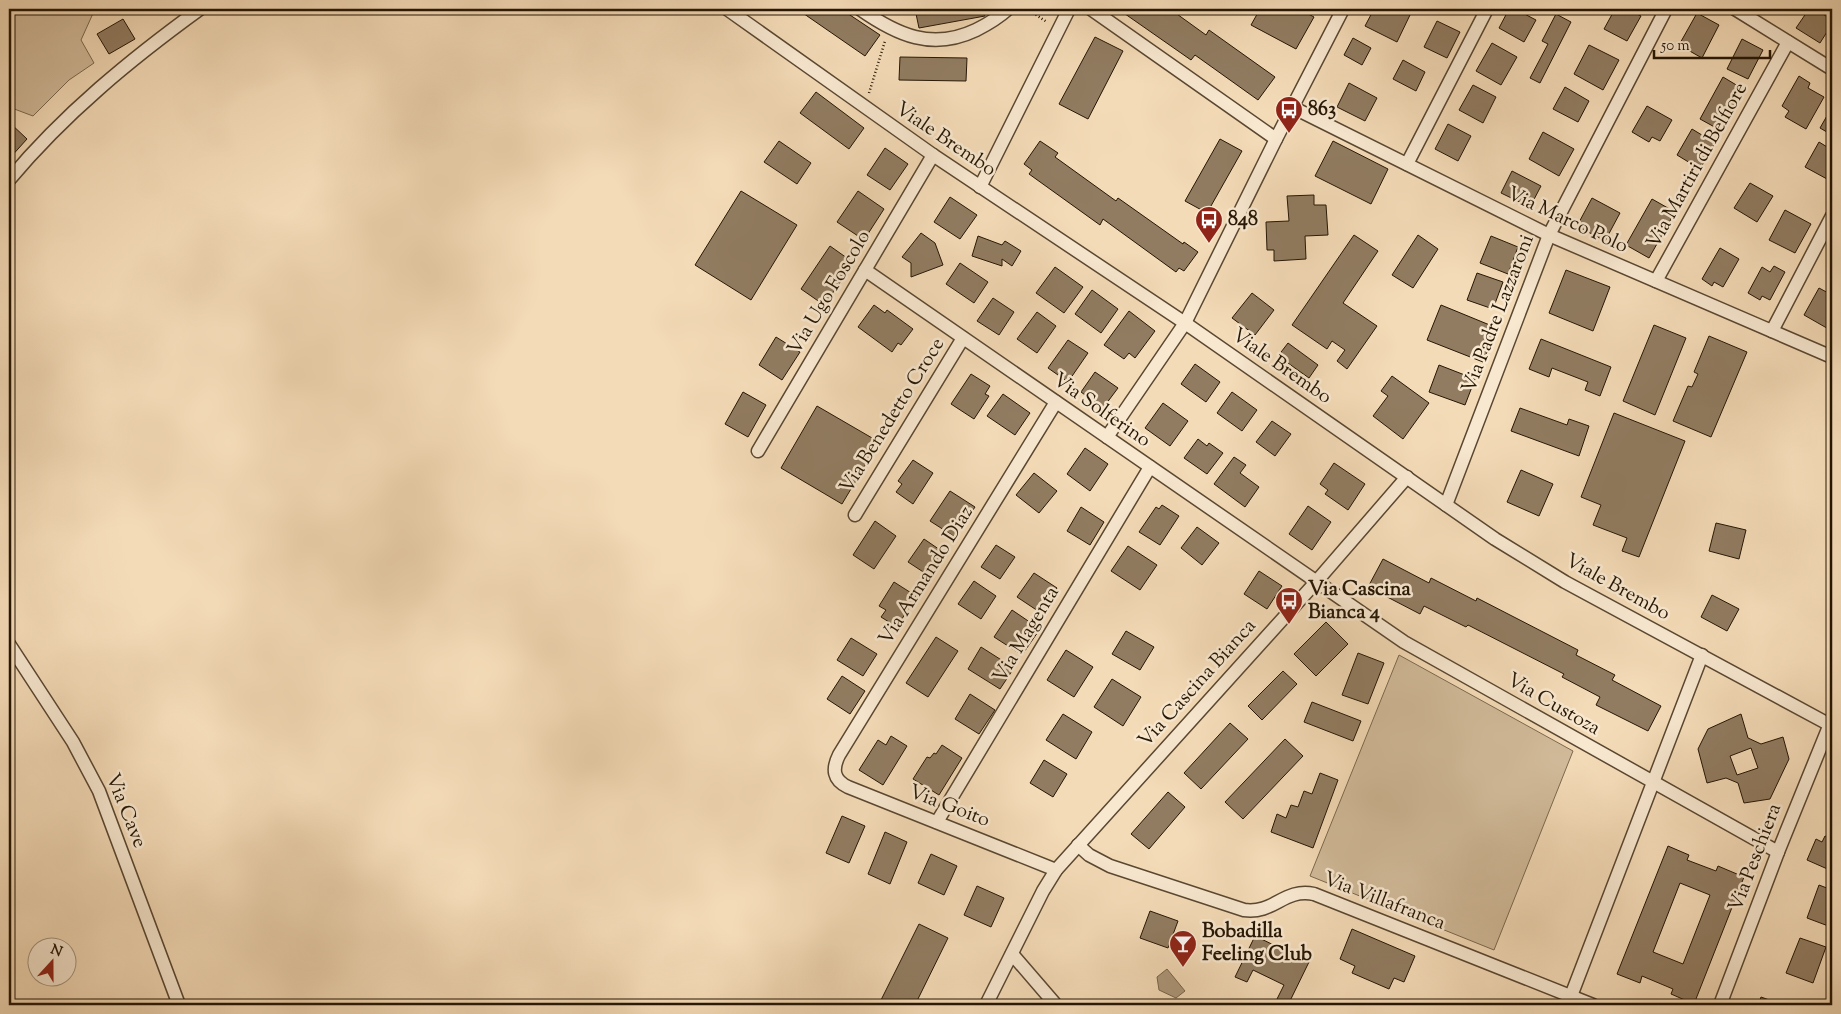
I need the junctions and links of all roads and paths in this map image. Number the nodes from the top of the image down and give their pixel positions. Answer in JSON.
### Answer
{"nodes":[{"id":1,"x":200,"y":9,"type":"edge"},
{"id":2,"x":727,"y":9,"type":"edge"},
{"id":3,"x":860,"y":9,"type":"edge"},
{"id":4,"x":1008,"y":9,"type":"edge"},
{"id":5,"x":1027,"y":9,"type":"edge"},
{"id":6,"x":1069,"y":9,"type":"edge"},
{"id":7,"x":1091,"y":9,"type":"edge"},
{"id":8,"x":1343,"y":9,"type":"edge"},
{"id":9,"x":1487,"y":9,"type":"edge"},
{"id":10,"x":1666,"y":9,"type":"edge"},
{"id":11,"x":1735,"y":9,"type":"edge"},
{"id":12,"x":890,"y":27,"type":"junction"},
{"id":13,"x":1058,"y":30,"type":"junction"},
{"id":14,"x":1788,"y":42,"type":"junction"},
{"id":15,"x":1832,"y":69,"type":"edge"},
{"id":16,"x":864,"y":107,"type":"junction"},
{"id":17,"x":1292,"y":107,"type":"junction"},
{"id":18,"x":1276,"y":139,"type":"junction"},
{"id":19,"x":933,"y":155,"type":"junction"},
{"id":20,"x":1407,"y":164,"type":"junction"},
{"id":21,"x":9,"y":180,"type":"edge"},
{"id":22,"x":980,"y":187,"type":"junction"},
{"id":23,"x":1832,"y":216,"type":"edge"},
{"id":24,"x":1549,"y":235,"type":"junction"},
{"id":25,"x":865,"y":270,"type":"junction"},
{"id":26,"x":1656,"y":282,"type":"junction"},
{"id":27,"x":1186,"y":323,"type":"junction"},
{"id":28,"x":1772,"y":331,"type":"junction"},
{"id":29,"x":963,"y":338,"type":"junction"},
{"id":30,"x":1832,"y":357,"type":"edge"},
{"id":31,"x":1056,"y":402,"type":"junction"},
{"id":32,"x":1107,"y":438,"type":"junction"},
{"id":33,"x":758,"y":451,"type":"dead end"},
{"id":34,"x":1150,"y":467,"type":"junction"},
{"id":35,"x":1407,"y":477,"type":"junction"},
{"id":36,"x":1446,"y":505,"type":"junction"},
{"id":37,"x":855,"y":515,"type":"dead end"},
{"id":38,"x":1316,"y":582,"type":"junction"},
{"id":39,"x":9,"y":644,"type":"edge"},
{"id":40,"x":1702,"y":655,"type":"junction"},
{"id":41,"x":1831,"y":725,"type":"edge"},
{"id":42,"x":834,"y":772,"type":"joint"},
{"id":43,"x":1652,"y":783,"type":"junction"},
{"id":44,"x":937,"y":822,"type":"junction"},
{"id":45,"x":1078,"y":845,"type":"junction"},
{"id":46,"x":1778,"y":852,"type":"junction"},
{"id":47,"x":1056,"y":870,"type":"junction"},
{"id":48,"x":1012,"y":954,"type":"junction"},
{"id":49,"x":1571,"y":996,"type":"junction"},
{"id":50,"x":179,"y":1005,"type":"edge"},
{"id":51,"x":986,"y":1005,"type":"edge"},
{"id":52,"x":1056,"y":1005,"type":"edge"},
{"id":53,"x":1593,"y":1005,"type":"edge"},
{"id":54,"x":1720,"y":1005,"type":"edge"}],
"edges":[{"from":1,"to":21,"type":"street"},
{"from":2,"to":16,"type":"street","name":"Viale Brembo"},
{"from":3,"to":12,"type":"street"},
{"from":4,"to":12,"type":"street"},
{"from":5,"to":13,"type":"path"},
{"from":6,"to":13,"type":"street"},
{"from":7,"to":18,"type":"street"},
{"from":8,"to":17,"type":"street"},
{"from":9,"to":20,"type":"street"},
{"from":10,"to":24,"type":"street","name":"Via Padre Lazzaroni"},
{"from":11,"to":14,"type":"street"},
{"from":12,"to":16,"type":"path"},
{"from":13,"to":22,"type":"street"},
{"from":14,"to":15,"type":"street"},
{"from":14,"to":26,"type":"street","name":"Via Martiri di Belfiore"},
{"from":16,"to":19,"type":"street","name":"Viale Brembo"},
{"from":17,"to":18,"type":"street"},
{"from":17,"to":20,"type":"street","name":"Via Marco Polo"},
{"from":18,"to":27,"type":"street"},
{"from":19,"to":22,"type":"street","name":"Viale Brembo"},
{"from":19,"to":25,"type":"street","name":"Via Ugo Foscolo"},
{"from":20,"to":24,"type":"street","name":"Via Marco Polo"},
{"from":22,"to":27,"type":"street","name":"Viale Brembo"},
{"from":23,"to":28,"type":"street"},
{"from":24,"to":26,"type":"street","name":"Via Marco Polo"},
{"from":24,"to":36,"type":"street","name":"Via Padre Lazzaroni"},
{"from":25,"to":29,"type":"street","name":"Via Solferino"},
{"from":25,"to":33,"type":"street","name":"Via Ugo Foscolo"},
{"from":26,"to":28,"type":"street","name":"Via Marco Polo"},
{"from":27,"to":32,"type":"street"},
{"from":27,"to":35,"type":"street","name":"Viale Brembo"},
{"from":28,"to":30,"type":"street","name":"Via Marco Polo"},
{"from":29,"to":31,"type":"street","name":"Via Solferino"},
{"from":29,"to":37,"type":"street","name":"Via Benedetto Croce"},
{"from":31,"to":32,"type":"street","name":"Via Solferino"},
{"from":31,"to":42,"type":"street","name":"Via Armando Diaz"},
{"from":32,"to":34,"type":"street","name":"Via Solferino"},
{"from":34,"to":38,"type":"street","name":"Via Solferino"},
{"from":34,"to":44,"type":"street","name":"Via Magenta"},
{"from":35,"to":36,"type":"street","name":"Viale Brembo"},
{"from":35,"to":38,"type":"street","name":"Via Cascina Bianca"},
{"from":36,"to":40,"type":"street","name":"Viale Brembo"},
{"from":38,"to":43,"type":"street","name":"Via Custoza"},
{"from":38,"to":45,"type":"street","name":"Via Cascina Bianca"},
{"from":39,"to":50,"type":"street","name":"Via Cave"},
{"from":40,"to":41,"type":"street","name":"Viale Brembo"},
{"from":40,"to":43,"type":"street"},
{"from":41,"to":46,"type":"street","name":"Via Peschiera"},
{"from":42,"to":44,"type":"street","name":"Via Goito"},
{"from":43,"to":46,"type":"street","name":"Via Custoza"},
{"from":43,"to":49,"type":"street"},
{"from":44,"to":47,"type":"street","name":"Via Goito"},
{"from":45,"to":47,"type":"street","name":"Via Cascina Bianca"},
{"from":45,"to":49,"type":"street","name":"Via Villafranca"},
{"from":46,"to":54,"type":"street","name":"Via Peschiera"},
{"from":47,"to":48,"type":"street","name":"Via Cascina Bianca"},
{"from":48,"to":51,"type":"street","name":"Via Cascina Bianca"},
{"from":48,"to":52,"type":"street"},
{"from":49,"to":53,"type":"street","name":"Via Villafranca"}]}
